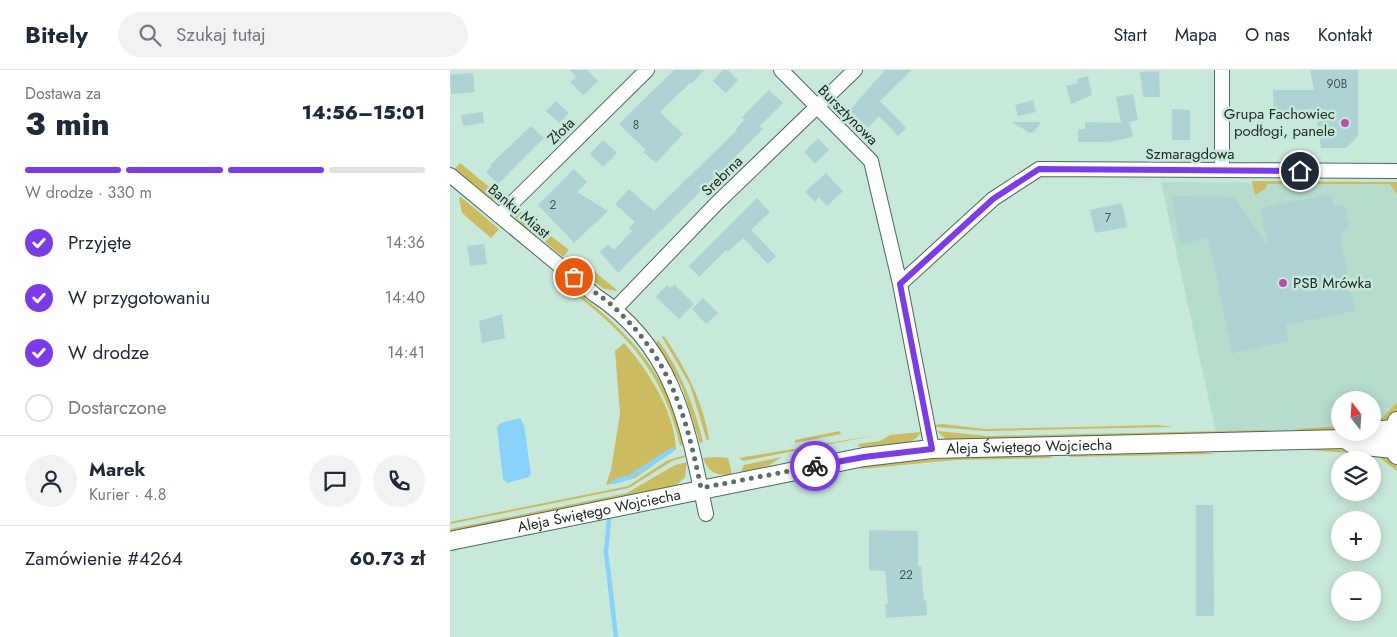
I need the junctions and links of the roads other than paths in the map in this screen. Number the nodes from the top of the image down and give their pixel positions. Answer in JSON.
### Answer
{"nodes":[{"id":1,"x":647,"y":70,"type":"edge"},
{"id":2,"x":781,"y":70,"type":"edge"},
{"id":3,"x":855,"y":70,"type":"edge"},
{"id":4,"x":1222,"y":70,"type":"edge"},
{"id":5,"x":817,"y":106,"type":"junction"},
{"id":6,"x":1222,"y":170,"type":"junction"},
{"id":7,"x":1397,"y":172,"type":"edge"},
{"id":8,"x":450,"y":175,"type":"edge"},
{"id":9,"x":499,"y":216,"type":"junction"},
{"id":10,"x":900,"y":284,"type":"junction"},
{"id":11,"x":616,"y":308,"type":"junction"},
{"id":12,"x":1395,"y":425,"type":"edge"},
{"id":13,"x":1381,"y":429,"type":"edge"},
{"id":14,"x":1331,"y":437,"type":"edge"},
{"id":15,"x":1353,"y":441,"type":"edge"},
{"id":16,"x":932,"y":449,"type":"junction"},
{"id":17,"x":1396,"y":452,"type":"edge"},
{"id":18,"x":701,"y":488,"type":"junction"},
{"id":19,"x":706,"y":514,"type":"dead end"},
{"id":20,"x":450,"y":541,"type":"edge"}],
"edges":[{"from":1,"to":9,"type":"street","name":"Złota"},
{"from":2,"to":5,"type":"street","name":"Bursztynowa"},
{"from":3,"to":5,"type":"street","name":"Srebrna"},
{"from":4,"to":6,"type":"street"},
{"from":5,"to":10,"type":"street","name":"Bursztynowa"},
{"from":5,"to":11,"type":"street","name":"Srebrna"},
{"from":6,"to":7,"type":"street","name":"Szmaragdowa"},
{"from":6,"to":10,"type":"street","name":"Szmaragdowa"},
{"from":8,"to":9,"type":"street","name":"Banku Miast"},
{"from":9,"to":11,"type":"street","name":"Banku Miast"},
{"from":10,"to":16,"type":"street"},
{"from":11,"to":18,"type":"street","name":"Banku Miast"},
{"from":12,"to":13,"type":"street"},
{"from":12,"to":17,"type":"street"},
{"from":14,"to":16,"type":"street","name":"Aleja Świętego Wojciecha"},
{"from":15,"to":17,"type":"street","name":"Aleja Świętego Wojciecha"},
{"from":16,"to":18,"type":"street","name":"Aleja Świętego Wojciecha"},
{"from":18,"to":19,"type":"street","name":"Banku Miast"},
{"from":18,"to":20,"type":"street","name":"Aleja Świętego Wojciecha"}]}
